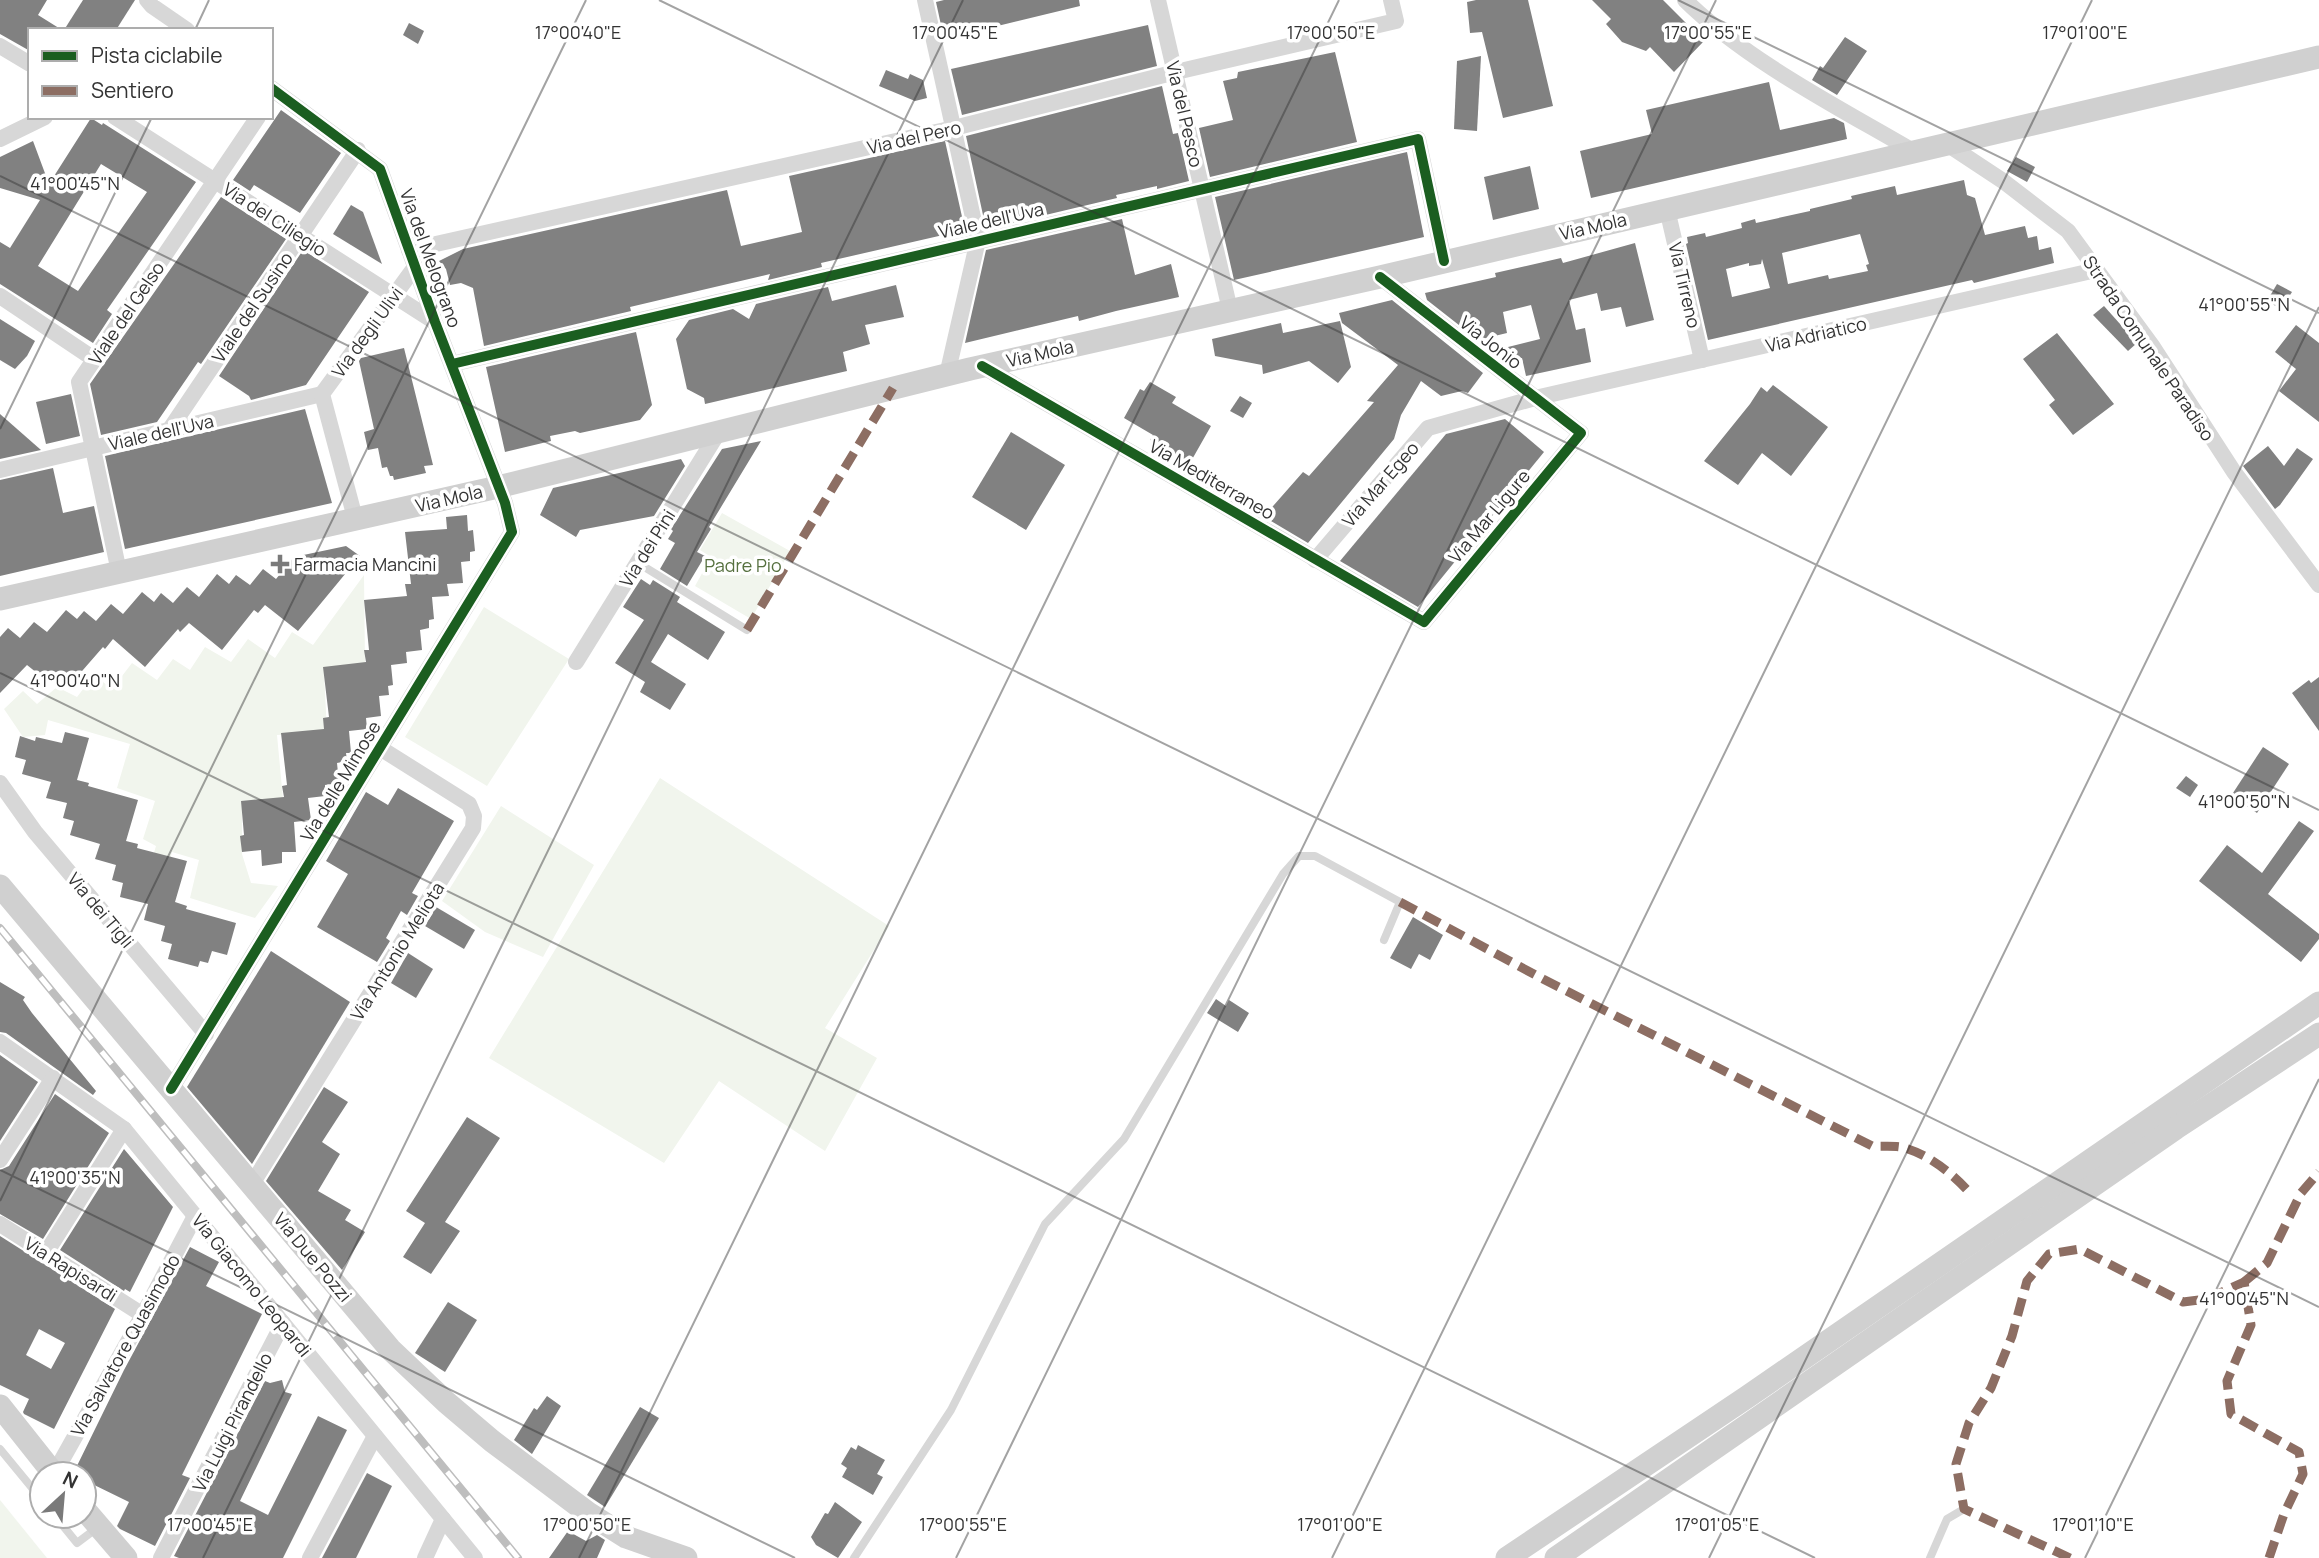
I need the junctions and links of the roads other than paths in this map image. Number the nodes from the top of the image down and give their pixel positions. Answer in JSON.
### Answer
{"nodes":[{"id":1,"x":147,"y":0,"type":"edge"},
{"id":2,"x":925,"y":0,"type":"edge"},
{"id":3,"x":1158,"y":0,"type":"edge"},
{"id":4,"x":1391,"y":0,"type":"edge"},
{"id":5,"x":1685,"y":0,"type":"edge"},
{"id":6,"x":184,"y":28,"type":"edge"},
{"id":7,"x":0,"y":46,"type":"edge"},
{"id":8,"x":2319,"y":57,"type":"edge"},
{"id":9,"x":28,"y":63,"type":"edge"},
{"id":10,"x":1176,"y":72,"type":"junction"},
{"id":11,"x":273,"y":92,"type":"edge"},
{"id":12,"x":41,"y":119,"type":"edge"},
{"id":13,"x":118,"y":119,"type":"edge"},
{"id":14,"x":257,"y":119,"type":"edge"},
{"id":15,"x":954,"y":128,"type":"junction"},
{"id":16,"x":0,"y":139,"type":"edge"},
{"id":17,"x":1947,"y":144,"type":"junction"},
{"id":18,"x":358,"y":150,"type":"junction"},
{"id":19,"x":1913,"y":151,"type":"junction"},
{"id":20,"x":216,"y":181,"type":"junction"},
{"id":21,"x":1203,"y":190,"type":"junction"},
{"id":22,"x":1667,"y":209,"type":"junction"},
{"id":23,"x":300,"y":236,"type":"junction"},
{"id":24,"x":978,"y":240,"type":"junction"},
{"id":25,"x":409,"y":250,"type":"junction"},
{"id":26,"x":1444,"y":261,"type":"junction"},
{"id":27,"x":415,"y":267,"type":"junction"},
{"id":28,"x":2096,"y":271,"type":"junction"},
{"id":29,"x":1380,"y":277,"type":"junction"},
{"id":30,"x":394,"y":295,"type":"junction"},
{"id":31,"x":0,"y":296,"type":"edge"},
{"id":32,"x":1230,"y":310,"type":"junction"},
{"id":33,"x":435,"y":322,"type":"junction"},
{"id":34,"x":94,"y":359,"type":"junction"},
{"id":35,"x":1702,"y":360,"type":"junction"},
{"id":36,"x":452,"y":364,"type":"junction"},
{"id":37,"x":982,"y":366,"type":"junction"},
{"id":38,"x":947,"y":375,"type":"junction"},
{"id":39,"x":322,"y":394,"type":"junction"},
{"id":40,"x":1535,"y":398,"type":"junction"},
{"id":41,"x":170,"y":429,"type":"junction"},
{"id":42,"x":718,"y":433,"type":"junction"},
{"id":43,"x":1581,"y":433,"type":"joint"},
{"id":44,"x":93,"y":448,"type":"junction"},
{"id":45,"x":0,"y":470,"type":"edge"},
{"id":46,"x":498,"y":486,"type":"junction"},
{"id":47,"x":355,"y":519,"type":"junction"},
{"id":48,"x":1315,"y":560,"type":"junction"},
{"id":49,"x":638,"y":563,"type":"junction"},
{"id":50,"x":119,"y":572,"type":"junction"},
{"id":51,"x":2319,"y":585,"type":"edge"},
{"id":52,"x":0,"y":599,"type":"edge"},
{"id":53,"x":1424,"y":622,"type":"joint"},
{"id":54,"x":747,"y":630,"type":"dead end"},
{"id":55,"x":576,"y":662,"type":"dead end"},
{"id":56,"x":380,"y":748,"type":"junction"},
{"id":57,"x":0,"y":783,"type":"edge"},
{"id":58,"x":0,"y":886,"type":"edge"},
{"id":59,"x":1384,"y":940,"type":"dead end"},
{"id":60,"x":2319,"y":1003,"type":"edge"},
{"id":61,"x":206,"y":1034,"type":"junction"},
{"id":62,"x":2319,"y":1034,"type":"edge"},
{"id":63,"x":0,"y":1042,"type":"edge"},
{"id":64,"x":53,"y":1078,"type":"junction"},
{"id":65,"x":171,"y":1089,"type":"junction"},
{"id":66,"x":124,"y":1129,"type":"junction"},
{"id":67,"x":0,"y":1160,"type":"edge"},
{"id":68,"x":252,"y":1184,"type":"junction"},
{"id":69,"x":195,"y":1216,"type":"junction"},
{"id":70,"x":0,"y":1224,"type":"edge"},
{"id":71,"x":46,"y":1253,"type":"junction"},
{"id":72,"x":143,"y":1315,"type":"junction"},
{"id":73,"x":283,"y":1323,"type":"junction"},
{"id":74,"x":0,"y":1406,"type":"edge"},
{"id":75,"x":375,"y":1436,"type":"junction"},
{"id":76,"x":0,"y":1449,"type":"edge"},
{"id":77,"x":43,"y":1460,"type":"edge"},
{"id":78,"x":62,"y":1460,"type":"edge"},
{"id":79,"x":28,"y":1484,"type":"edge"},
{"id":80,"x":1964,"y":1509,"type":"dead end"},
{"id":81,"x":443,"y":1519,"type":"junction"},
{"id":82,"x":98,"y":1527,"type":"edge"},
{"id":83,"x":66,"y":1530,"type":"edge"},
{"id":84,"x":84,"y":1530,"type":"edge"},
{"id":85,"x":123,"y":1557,"type":"edge"},
{"id":86,"x":161,"y":1558,"type":"edge"},
{"id":87,"x":310,"y":1558,"type":"edge"},
{"id":88,"x":425,"y":1558,"type":"edge"},
{"id":89,"x":475,"y":1558,"type":"edge"},
{"id":90,"x":686,"y":1558,"type":"edge"},
{"id":91,"x":854,"y":1558,"type":"edge"},
{"id":92,"x":1507,"y":1558,"type":"edge"},
{"id":93,"x":1556,"y":1558,"type":"edge"},
{"id":94,"x":1930,"y":1558,"type":"edge"}],
"edges":[{"from":1,"to":6,"type":"street"},
{"from":2,"to":15,"type":"street"},
{"from":3,"to":10,"type":"street","name":"Via del Pesco"},
{"from":4,"to":10,"type":"street","name":"Via del Pero"},
{"from":5,"to":19,"type":"street"},
{"from":7,"to":9,"type":"street"},
{"from":8,"to":17,"type":"street","name":"Via Mola"},
{"from":10,"to":15,"type":"street","name":"Via del Pero"},
{"from":10,"to":21,"type":"street","name":"Via del Pesco"},
{"from":11,"to":18,"type":"street","name":"Via del Melograno"},
{"from":12,"to":16,"type":"street"},
{"from":13,"to":20,"type":"street","name":"Via del Ciliegio"},
{"from":14,"to":20,"type":"street","name":"Viale del Gelso"},
{"from":15,"to":24,"type":"street"},
{"from":15,"to":25,"type":"street","name":"Via del Pero"},
{"from":17,"to":19,"type":"street","name":"Via Mola"},
{"from":17,"to":28,"type":"street","name":"Strada Comunale Paradiso"},
{"from":18,"to":23,"type":"street","name":"Viale del Susino"},
{"from":18,"to":25,"type":"street","name":"Via del Melograno"},
{"from":19,"to":22,"type":"street","name":"Via Mola"},
{"from":20,"to":23,"type":"street","name":"Via del Ciliegio"},
{"from":20,"to":34,"type":"street","name":"Viale del Gelso"},
{"from":21,"to":24,"type":"street","name":"Viale dell'Uva"},
{"from":21,"to":26,"type":"street","name":"Viale dell'Uva"},
{"from":21,"to":32,"type":"street","name":"Via del Pesco"},
{"from":22,"to":26,"type":"street","name":"Via Mola"},
{"from":22,"to":35,"type":"street","name":"Via Tirreno"},
{"from":23,"to":30,"type":"street","name":"Via del Ciliegio"},
{"from":23,"to":41,"type":"street","name":"Viale del Susino"},
{"from":24,"to":36,"type":"street","name":"Viale dell'Uva"},
{"from":24,"to":38,"type":"street"},
{"from":25,"to":27,"type":"street","name":"Via del Melograno"},
{"from":26,"to":29,"type":"street","name":"Via Mola"},
{"from":27,"to":30,"type":"street","name":"Via degli Ulivi"},
{"from":27,"to":33,"type":"street","name":"Via del Melograno"},
{"from":28,"to":35,"type":"street","name":"Via Adriatico"},
{"from":28,"to":51,"type":"street","name":"Strada Comunale Paradiso"},
{"from":29,"to":32,"type":"street","name":"Via Mola"},
{"from":29,"to":40,"type":"street","name":"Via Jonio"},
{"from":30,"to":33,"type":"street","name":"Via del Ciliegio"},
{"from":30,"to":39,"type":"street","name":"Via degli Ulivi"},
{"from":31,"to":34,"type":"street"},
{"from":32,"to":37,"type":"street","name":"Via Mola"},
{"from":33,"to":36,"type":"street","name":"Via del Melograno"},
{"from":34,"to":44,"type":"street","name":"Viale del Gelso"},
{"from":35,"to":40,"type":"street","name":"Via Adriatico"},
{"from":36,"to":46,"type":"street","name":"Via del Melograno"},
{"from":37,"to":38,"type":"street","name":"Via Mola"},
{"from":37,"to":48,"type":"street","name":"Via Mediterraneo"},
{"from":38,"to":42,"type":"street","name":"Via Mola"},
{"from":39,"to":41,"type":"street","name":"Viale dell'Uva"},
{"from":39,"to":47,"type":"street","name":"Via degli Ulivi"},
{"from":40,"to":43,"type":"street","name":"Via Jonio"},
{"from":40,"to":48,"type":"street","name":"Via Mar Egeo"},
{"from":41,"to":44,"type":"street","name":"Viale dell'Uva"},
{"from":42,"to":46,"type":"street","name":"Via Mola"},
{"from":42,"to":49,"type":"street","name":"Via dei Pini"},
{"from":43,"to":53,"type":"street","name":"Via Mar Ligure"},
{"from":44,"to":45,"type":"street","name":"Viale dell'Uva"},
{"from":44,"to":50,"type":"street","name":"Viale del Gelso"},
{"from":46,"to":47,"type":"street","name":"Via Mola"},
{"from":46,"to":56,"type":"street","name":"Via delle Mimose"},
{"from":47,"to":50,"type":"street","name":"Via Mola"},
{"from":48,"to":53,"type":"street","name":"Via Mediterraneo"},
{"from":49,"to":54,"type":"lane"},
{"from":49,"to":55,"type":"street","name":"Via dei Pini"},
{"from":50,"to":52,"type":"street","name":"Via Mola"},
{"from":56,"to":61,"type":"street","name":"Via delle Mimose"},
{"from":56,"to":68,"type":"street","name":"Via Antonio Meliota"},
{"from":57,"to":61,"type":"street","name":"Via dei Tigli"},
{"from":58,"to":65,"type":"street","name":"Via Due Pozzi"},
{"from":59,"to":91,"type":"lane"},
{"from":60,"to":92,"type":"street"},
{"from":61,"to":65,"type":"street","name":"Via delle Mimose"},
{"from":62,"to":93,"type":"street"},
{"from":63,"to":64,"type":"street","name":"Via Giacomo Leopardi"},
{"from":64,"to":66,"type":"street","name":"Via Giacomo Leopardi"},
{"from":64,"to":67,"type":"street"},
{"from":65,"to":68,"type":"street","name":"Via Due Pozzi"},
{"from":66,"to":69,"type":"street","name":"Via Giacomo Leopardi"},
{"from":66,"to":71,"type":"street"},
{"from":68,"to":90,"type":"street","name":"Via Due Pozzi"},
{"from":69,"to":72,"type":"street","name":"Via Salvatore Quasimodo"},
{"from":69,"to":73,"type":"street","name":"Via Giacomo Leopardi"},
{"from":70,"to":71,"type":"street","name":"Via Rapisardi"},
{"from":71,"to":72,"type":"street","name":"Via Rapisardi"},
{"from":72,"to":78,"type":"street","name":"Via Salvatore Quasimodo"},
{"from":73,"to":75,"type":"street","name":"Via Giacomo Leopardi"},
{"from":73,"to":86,"type":"street","name":"Via Luigi Pirandello"},
{"from":74,"to":77,"type":"street"},
{"from":75,"to":81,"type":"street","name":"Via Giacomo Leopardi"},
{"from":75,"to":87,"type":"street"},
{"from":76,"to":79,"type":"lane"},
{"from":80,"to":94,"type":"lane"},
{"from":81,"to":88,"type":"street"},
{"from":81,"to":89,"type":"street","name":"Via Giacomo Leopardi"},
{"from":82,"to":85,"type":"street"},
{"from":83,"to":84,"type":"lane"}]}
